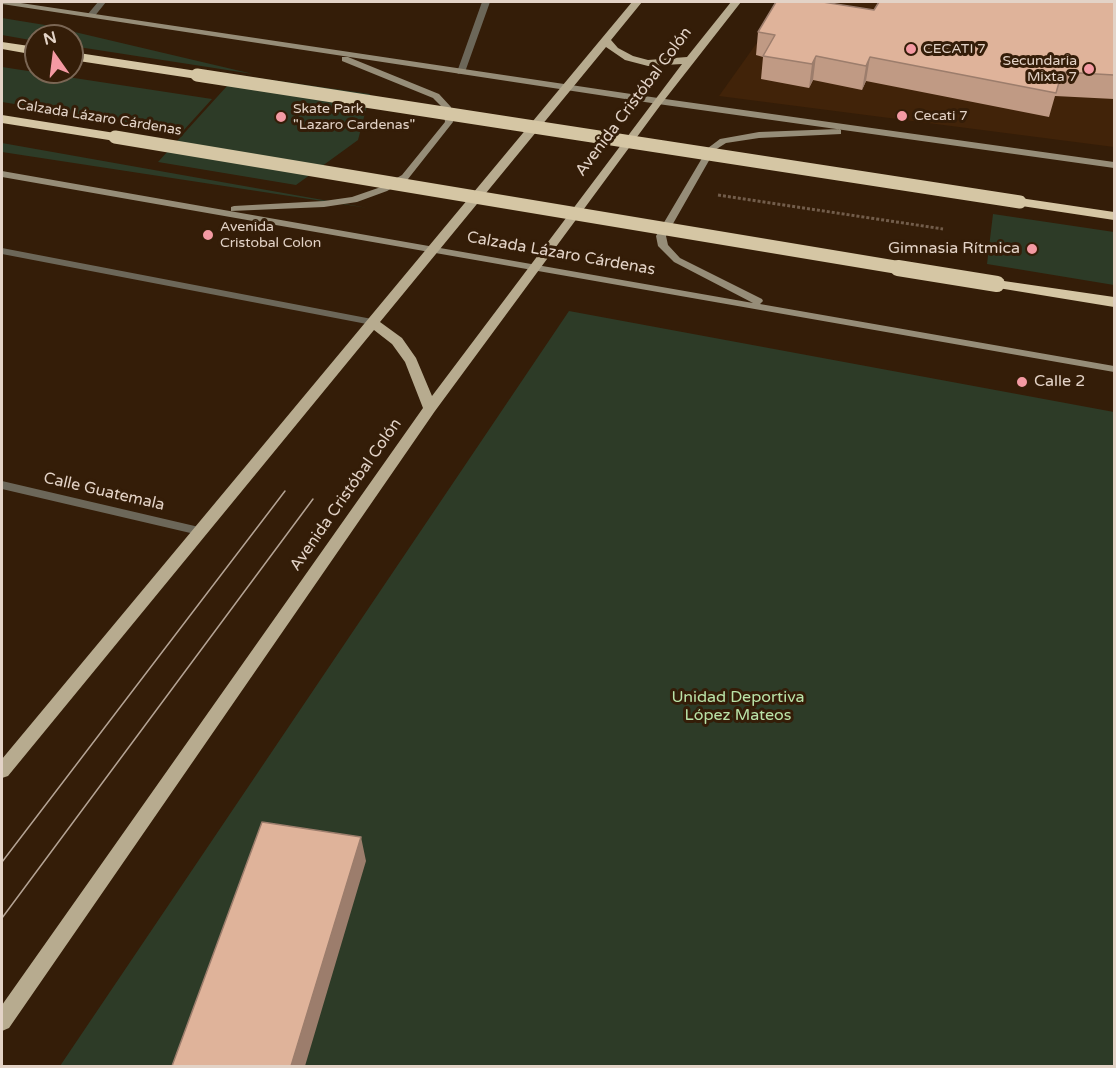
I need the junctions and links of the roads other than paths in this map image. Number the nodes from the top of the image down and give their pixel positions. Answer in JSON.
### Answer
{"nodes":[{"id":1,"x":2,"y":2,"type":"edge"},
{"id":2,"x":102,"y":2,"type":"edge"},
{"id":3,"x":486,"y":2,"type":"edge"},
{"id":4,"x":637,"y":2,"type":"edge"},
{"id":5,"x":736,"y":2,"type":"edge"},
{"id":6,"x":91,"y":15,"type":"junction"},
{"id":7,"x":605,"y":40,"type":"junction"},
{"id":8,"x":2,"y":46,"type":"edge"},
{"id":9,"x":24,"y":49,"type":"edge"},
{"id":10,"x":326,"y":51,"type":"junction"},
{"id":11,"x":84,"y":58,"type":"edge"},
{"id":12,"x":690,"y":60,"type":"junction"},
{"id":13,"x":461,"y":72,"type":"junction"},
{"id":14,"x":567,"y":87,"type":"junction"},
{"id":15,"x":658,"y":101,"type":"junction"},
{"id":16,"x":2,"y":119,"type":"edge"},
{"id":17,"x":876,"y":131,"type":"junction"},
{"id":18,"x":1114,"y":165,"type":"edge"},
{"id":19,"x":2,"y":174,"type":"edge"},
{"id":20,"x":206,"y":210,"type":"junction"},
{"id":21,"x":1114,"y":216,"type":"edge"},
{"id":22,"x":432,"y":249,"type":"junction"},
{"id":23,"x":2,"y":251,"type":"edge"},
{"id":24,"x":533,"y":268,"type":"junction"},
{"id":25,"x":1114,"y":302,"type":"edge"},
{"id":26,"x":773,"y":308,"type":"junction"},
{"id":27,"x":372,"y":322,"type":"junction"},
{"id":28,"x":1114,"y":369,"type":"edge"},
{"id":29,"x":430,"y":408,"type":"junction"},
{"id":30,"x":2,"y":485,"type":"edge"},
{"id":31,"x":199,"y":531,"type":"junction"},
{"id":32,"x":2,"y":771,"type":"edge"},
{"id":33,"x":2,"y":1021,"type":"edge"}],
"edges":[{"from":1,"to":6,"type":"main road"},
{"from":2,"to":6,"type":"street"},
{"from":3,"to":13,"type":"street"},
{"from":4,"to":7,"type":"main road"},
{"from":5,"to":12,"type":"main road","name":"Avenida Cristóbal Colón"},
{"from":6,"to":10,"type":"main road"},
{"from":7,"to":12,"type":"main road"},
{"from":7,"to":14,"type":"main road"},
{"from":8,"to":9,"type":"highway"},
{"from":10,"to":13,"type":"main road"},
{"from":10,"to":20,"type":"main road"},
{"from":11,"to":21,"type":"highway","bridge":true},
{"from":12,"to":15,"type":"main road","name":"Avenida Cristóbal Colón"},
{"from":13,"to":14,"type":"main road"},
{"from":14,"to":15,"type":"main road"},
{"from":14,"to":22,"type":"main road"},
{"from":15,"to":17,"type":"main road"},
{"from":15,"to":24,"type":"main road","name":"Avenida Cristóbal Colón"},
{"from":16,"to":25,"type":"highway","name":"Calzada Lázaro Cárdenas","bridge":true},
{"from":17,"to":18,"type":"main road"},
{"from":17,"to":26,"type":"main road"},
{"from":19,"to":20,"type":"main road","name":"Calzada Lázaro Cárdenas"},
{"from":20,"to":22,"type":"main road","name":"Calzada Lázaro Cárdenas"},
{"from":22,"to":24,"type":"main road","name":"Calzada Lázaro Cárdenas"},
{"from":22,"to":27,"type":"main road"},
{"from":23,"to":27,"type":"street"},
{"from":24,"to":26,"type":"main road","name":"Calzada Lázaro Cárdenas"},
{"from":24,"to":29,"type":"main road","name":"Avenida Cristóbal Colón"},
{"from":26,"to":28,"type":"main road","name":"Calzada Lázaro Cárdenas"},
{"from":27,"to":29,"type":"main road"},
{"from":27,"to":31,"type":"main road"},
{"from":29,"to":33,"type":"main road","name":"Avenida Cristóbal Colón"},
{"from":30,"to":31,"type":"street","name":"Calle Guatemala"},
{"from":31,"to":32,"type":"main road"}]}
